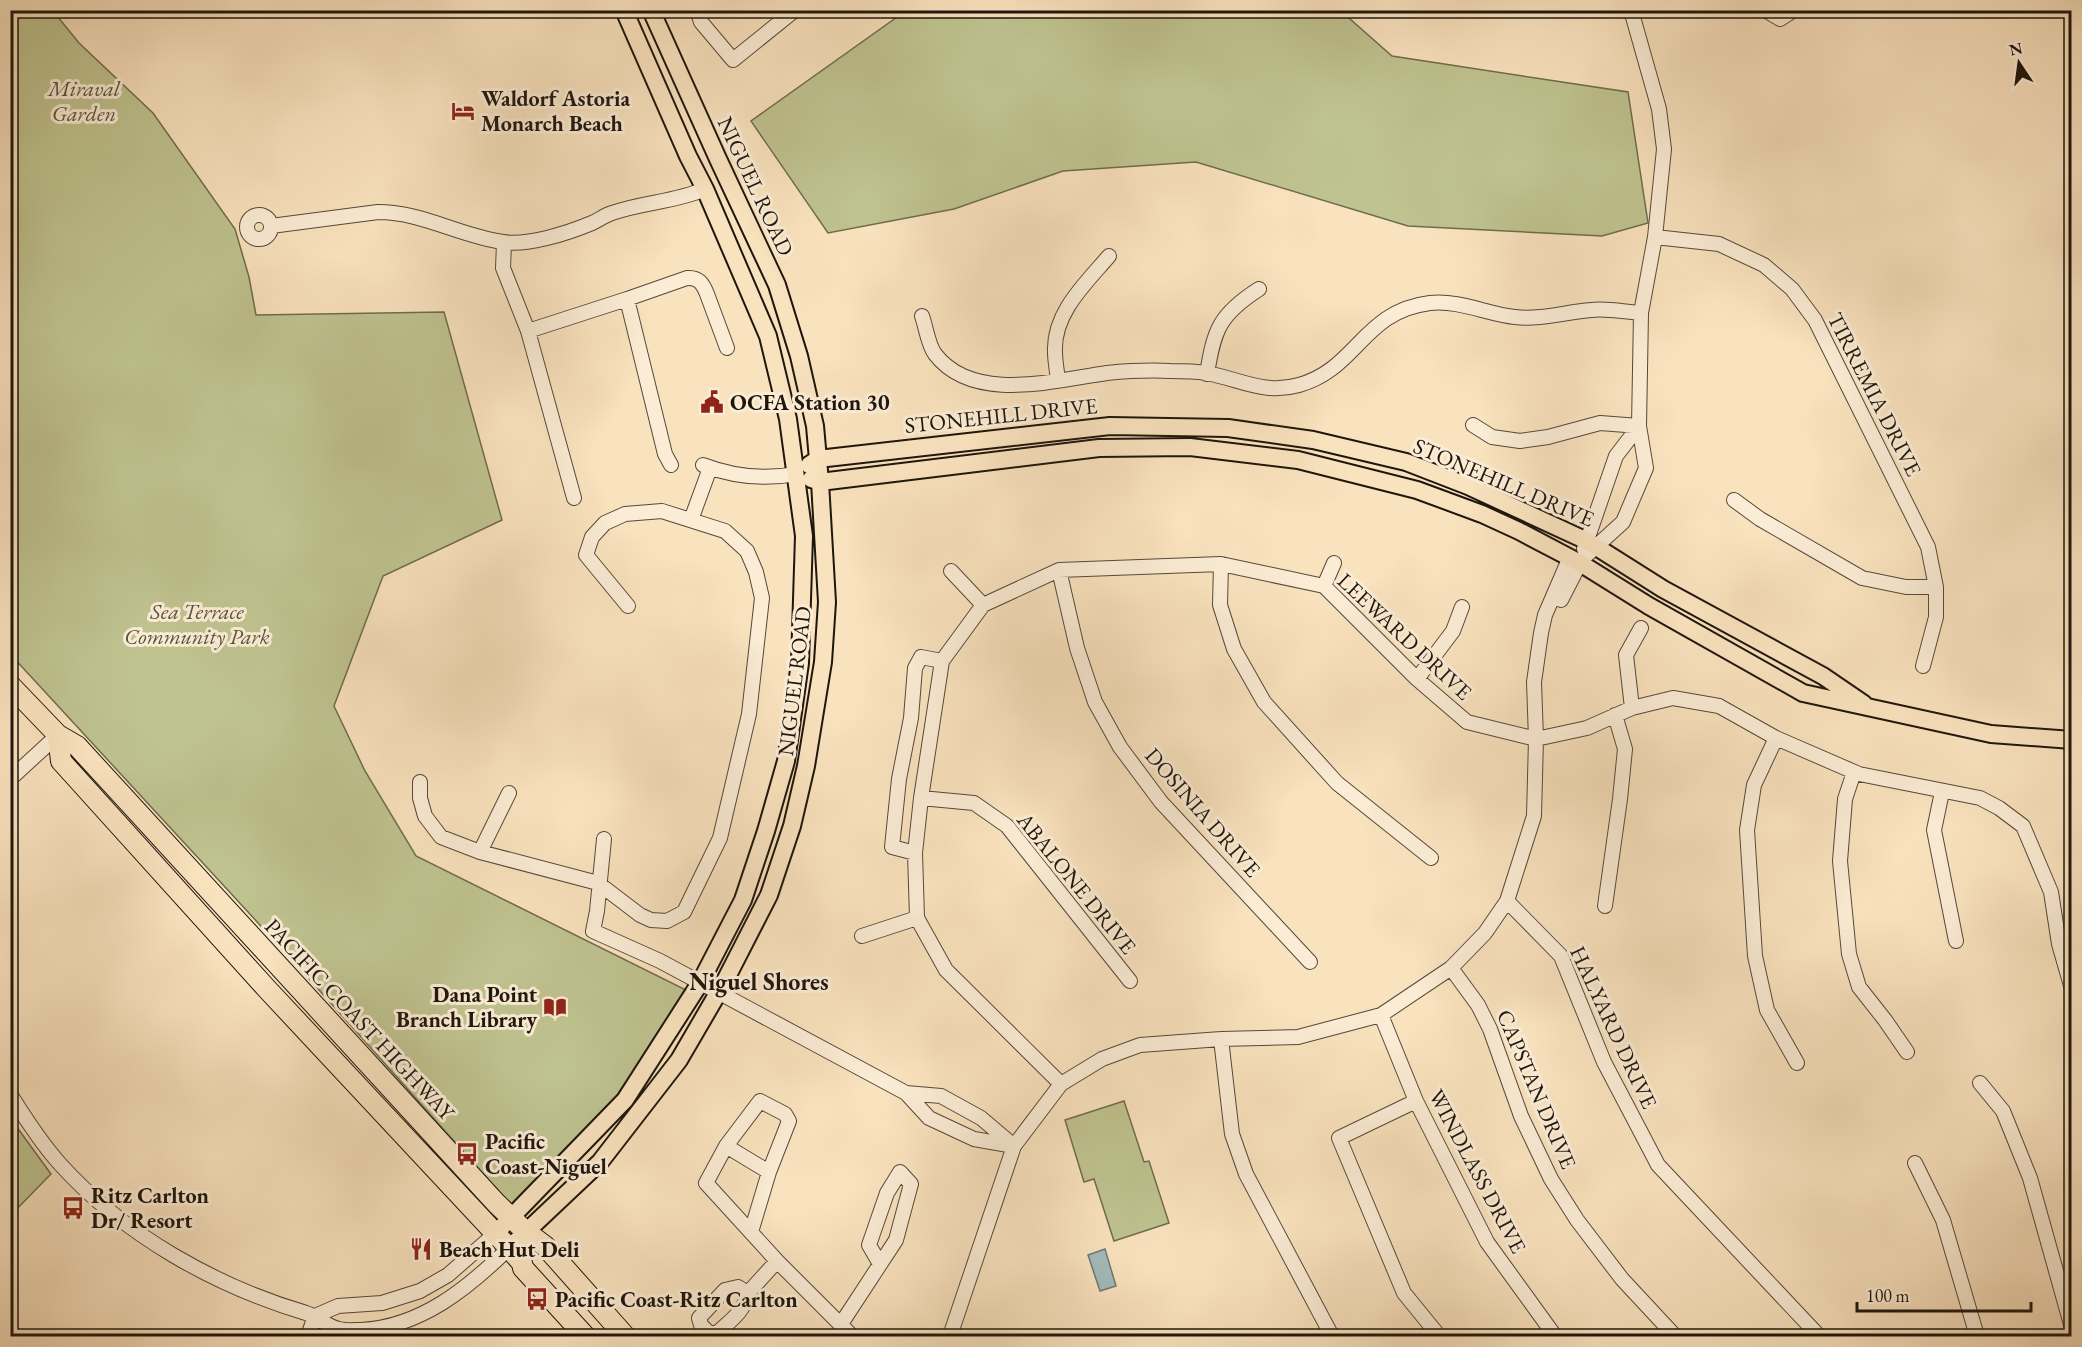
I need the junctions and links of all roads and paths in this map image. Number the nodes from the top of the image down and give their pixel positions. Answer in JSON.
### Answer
{"nodes":[{"id":1,"x":624,"y":10,"type":"edge"},
{"id":2,"x":651,"y":10,"type":"edge"},
{"id":3,"x":697,"y":10,"type":"edge"},
{"id":4,"x":795,"y":10,"type":"edge"},
{"id":5,"x":1631,"y":10,"type":"edge"},
{"id":6,"x":1766,"y":10,"type":"edge"},
{"id":7,"x":1794,"y":10,"type":"edge"},
{"id":8,"x":777,"y":16,"type":"edge"},
{"id":9,"x":705,"y":189,"type":"junction"},
{"id":10,"x":271,"y":226,"type":"dead end"},
{"id":11,"x":1655,"y":237,"type":"junction"},
{"id":12,"x":504,"y":243,"type":"junction"},
{"id":13,"x":1109,"y":256,"type":"dead end"},
{"id":14,"x":1259,"y":290,"type":"dead end"},
{"id":15,"x":627,"y":299,"type":"junction"},
{"id":16,"x":1641,"y":314,"type":"junction"},
{"id":17,"x":922,"y":316,"type":"dead end"},
{"id":18,"x":528,"y":331,"type":"junction"},
{"id":19,"x":727,"y":348,"type":"dead end"},
{"id":20,"x":1207,"y":374,"type":"junction"},
{"id":21,"x":1058,"y":380,"type":"junction"},
{"id":22,"x":1473,"y":425,"type":"dead end"},
{"id":23,"x":1639,"y":426,"type":"junction"},
{"id":24,"x":818,"y":459,"type":"junction"},
{"id":25,"x":671,"y":465,"type":"dead end"},
{"id":26,"x":796,"y":474,"type":"junction"},
{"id":27,"x":820,"y":482,"type":"junction"},
{"id":28,"x":574,"y":498,"type":"dead end"},
{"id":29,"x":1734,"y":500,"type":"dead end"},
{"id":30,"x":691,"y":520,"type":"junction"},
{"id":31,"x":1591,"y":544,"type":"junction"},
{"id":32,"x":1576,"y":561,"type":"junction"},
{"id":33,"x":1334,"y":563,"type":"dead end"},
{"id":34,"x":1221,"y":564,"type":"junction"},
{"id":35,"x":1059,"y":570,"type":"junction"},
{"id":36,"x":951,"y":571,"type":"dead end"},
{"id":37,"x":1324,"y":586,"type":"junction"},
{"id":38,"x":1936,"y":587,"type":"junction"},
{"id":39,"x":983,"y":604,"type":"junction"},
{"id":40,"x":628,"y":606,"type":"dead end"},
{"id":41,"x":1462,"y":607,"type":"dead end"},
{"id":42,"x":1641,"y":628,"type":"dead end"},
{"id":43,"x":942,"y":661,"type":"junction"},
{"id":44,"x":1923,"y":666,"type":"dead end"},
{"id":45,"x":1417,"y":679,"type":"junction"},
{"id":46,"x":10,"y":686,"type":"edge"},
{"id":47,"x":1632,"y":708,"type":"junction"},
{"id":48,"x":1871,"y":709,"type":"junction"},
{"id":49,"x":1615,"y":716,"type":"junction"},
{"id":50,"x":58,"y":735,"type":"junction"},
{"id":51,"x":1776,"y":738,"type":"junction"},
{"id":52,"x":1536,"y":739,"type":"junction"},
{"id":53,"x":2072,"y":740,"type":"edge"},
{"id":54,"x":1854,"y":772,"type":"junction"},
{"id":55,"x":10,"y":779,"type":"edge"},
{"id":56,"x":420,"y":782,"type":"dead end"},
{"id":57,"x":1942,"y":792,"type":"junction"},
{"id":58,"x":509,"y":793,"type":"dead end"},
{"id":59,"x":921,"y":798,"type":"junction"},
{"id":60,"x":604,"y":839,"type":"dead end"},
{"id":61,"x":480,"y":852,"type":"junction"},
{"id":62,"x":915,"y":853,"type":"junction"},
{"id":63,"x":1431,"y":858,"type":"dead end"},
{"id":64,"x":598,"y":883,"type":"junction"},
{"id":65,"x":1507,"y":901,"type":"junction"},
{"id":66,"x":1605,"y":906,"type":"dead end"},
{"id":67,"x":917,"y":918,"type":"junction"},
{"id":68,"x":862,"y":936,"type":"dead end"},
{"id":69,"x":1956,"y":941,"type":"dead end"},
{"id":70,"x":1310,"y":962,"type":"dead end"},
{"id":71,"x":1451,"y":968,"type":"junction"},
{"id":72,"x":1131,"y":981,"type":"dead end"},
{"id":73,"x":700,"y":983,"type":"junction"},
{"id":74,"x":2072,"y":989,"type":"edge"},
{"id":75,"x":719,"y":992,"type":"junction"},
{"id":76,"x":1381,"y":1015,"type":"junction"},
{"id":77,"x":1221,"y":1039,"type":"junction"},
{"id":78,"x":1907,"y":1052,"type":"dead end"},
{"id":79,"x":1797,"y":1063,"type":"dead end"},
{"id":80,"x":1980,"y":1083,"type":"dead end"},
{"id":81,"x":1061,"y":1084,"type":"junction"},
{"id":82,"x":906,"y":1093,"type":"junction"},
{"id":83,"x":10,"y":1094,"type":"edge"},
{"id":84,"x":1416,"y":1101,"type":"junction"},
{"id":85,"x":726,"y":1146,"type":"junction"},
{"id":86,"x":1014,"y":1146,"type":"junction"},
{"id":87,"x":1916,"y":1163,"type":"dead end"},
{"id":88,"x":769,"y":1172,"type":"junction"},
{"id":89,"x":518,"y":1225,"type":"junction"},
{"id":90,"x":751,"y":1232,"type":"junction"},
{"id":91,"x":502,"y":1241,"type":"junction"},
{"id":92,"x":777,"y":1261,"type":"junction"},
{"id":93,"x":880,"y":1264,"type":"junction"},
{"id":94,"x":748,"y":1293,"type":"dead end"},
{"id":95,"x":315,"y":1316,"type":"junction"},
{"id":96,"x":841,"y":1323,"type":"junction"},
{"id":97,"x":2072,"y":1328,"type":"edge"},
{"id":98,"x":309,"y":1336,"type":"edge"},
{"id":99,"x":585,"y":1336,"type":"edge"},
{"id":100,"x":625,"y":1336,"type":"edge"},
{"id":101,"x":852,"y":1336,"type":"edge"},
{"id":102,"x":950,"y":1336,"type":"edge"},
{"id":103,"x":1332,"y":1336,"type":"edge"},
{"id":104,"x":1439,"y":1336,"type":"edge"},
{"id":105,"x":1555,"y":1336,"type":"edge"},
{"id":106,"x":1675,"y":1336,"type":"edge"},
{"id":107,"x":1819,"y":1336,"type":"edge"},
{"id":108,"x":1977,"y":1336,"type":"edge"}],
"edges":[{"from":1,"to":9,"type":"main road","name":"NIGUEL ROAD"},
{"from":2,"to":24,"type":"main road","name":"NIGUEL ROAD"},
{"from":3,"to":8,"type":"street"},
{"from":4,"to":8,"type":"street"},
{"from":5,"to":11,"type":"street"},
{"from":6,"to":7,"type":"street"},
{"from":9,"to":12,"type":"street"},
{"from":9,"to":26,"type":"main road","name":"NIGUEL ROAD"},
{"from":10,"to":12,"type":"street"},
{"from":11,"to":16,"type":"street"},
{"from":11,"to":38,"type":"street","name":"TIRREMIA DRIVE"},
{"from":12,"to":18,"type":"street"},
{"from":13,"to":21,"type":"street"},
{"from":14,"to":20,"type":"street"},
{"from":15,"to":18,"type":"street"},
{"from":15,"to":19,"type":"street"},
{"from":15,"to":25,"type":"street"},
{"from":16,"to":20,"type":"street"},
{"from":16,"to":23,"type":"street"},
{"from":17,"to":21,"type":"street"},
{"from":18,"to":28,"type":"street"},
{"from":20,"to":21,"type":"street"},
{"from":22,"to":23,"type":"street"},
{"from":23,"to":31,"type":"street"},
{"from":23,"to":31,"type":"street"},
{"from":24,"to":26,"type":"main road","name":"STONEHILL DRIVE"},
{"from":24,"to":27,"type":"main road","name":"NIGUEL ROAD"},
{"from":24,"to":31,"type":"main road","name":"STONEHILL DRIVE"},
{"from":26,"to":27,"type":"main road","name":"STONEHILL DRIVE"},
{"from":26,"to":30,"type":"street","name":"STONEHILL DRIVE"},
{"from":26,"to":73,"type":"main road","name":"NIGUEL ROAD"},
{"from":27,"to":32,"type":"main road","name":"STONEHILL DRIVE"},
{"from":27,"to":75,"type":"main road","name":"NIGUEL ROAD"},
{"from":29,"to":38,"type":"street"},
{"from":30,"to":40,"type":"street"},
{"from":30,"to":64,"type":"street"},
{"from":31,"to":32,"type":"street"},
{"from":31,"to":48,"type":"main road","name":"STONEHILL DRIVE"},
{"from":32,"to":48,"type":"main road","name":"STONEHILL DRIVE"},
{"from":32,"to":52,"type":"street"},
{"from":33,"to":37,"type":"street"},
{"from":34,"to":35,"type":"street","name":"LEEWARD DRIVE"},
{"from":34,"to":37,"type":"street","name":"LEEWARD DRIVE"},
{"from":34,"to":63,"type":"street"},
{"from":35,"to":39,"type":"street","name":"LEEWARD DRIVE"},
{"from":35,"to":70,"type":"street","name":"DOSINIA DRIVE"},
{"from":36,"to":39,"type":"street"},
{"from":37,"to":45,"type":"street","name":"LEEWARD DRIVE"},
{"from":38,"to":44,"type":"street","name":"TIRREMIA DRIVE"},
{"from":39,"to":43,"type":"street"},
{"from":41,"to":45,"type":"street"},
{"from":42,"to":47,"type":"street"},
{"from":43,"to":59,"type":"street"},
{"from":43,"to":62,"type":"street"},
{"from":45,"to":52,"type":"street","name":"LEEWARD DRIVE"},
{"from":46,"to":50,"type":"highway","name":"PACIFIC COAST HIGHWAY"},
{"from":47,"to":49,"type":"street","name":"LEEWARD DRIVE"},
{"from":47,"to":51,"type":"street","name":"LEEWARD DRIVE"},
{"from":48,"to":53,"type":"main road","name":"STONEHILL DRIVE"},
{"from":49,"to":52,"type":"street","name":"LEEWARD DRIVE"},
{"from":49,"to":66,"type":"street"},
{"from":50,"to":55,"type":"street"},
{"from":50,"to":89,"type":"highway","name":"PACIFIC COAST HIGHWAY"},
{"from":50,"to":91,"type":"highway","name":"PACIFIC COAST HIGHWAY"},
{"from":51,"to":54,"type":"street","name":"LEEWARD DRIVE"},
{"from":51,"to":79,"type":"street"},
{"from":52,"to":65,"type":"street"},
{"from":54,"to":57,"type":"street","name":"LEEWARD DRIVE"},
{"from":54,"to":78,"type":"street"},
{"from":56,"to":61,"type":"street"},
{"from":57,"to":69,"type":"street"},
{"from":57,"to":74,"type":"street","name":"LEEWARD DRIVE"},
{"from":58,"to":61,"type":"street"},
{"from":59,"to":62,"type":"street"},
{"from":59,"to":72,"type":"street","name":"ABALONE DRIVE"},
{"from":60,"to":64,"type":"street"},
{"from":61,"to":64,"type":"street"},
{"from":62,"to":67,"type":"street"},
{"from":64,"to":73,"type":"street"},
{"from":65,"to":71,"type":"street"},
{"from":65,"to":107,"type":"street","name":"HALYARD DRIVE"},
{"from":67,"to":68,"type":"street"},
{"from":67,"to":81,"type":"street"},
{"from":71,"to":76,"type":"street"},
{"from":71,"to":106,"type":"street","name":"CAPSTAN DRIVE"},
{"from":73,"to":75,"type":"street"},
{"from":73,"to":89,"type":"main road","name":"NIGUEL ROAD"},
{"from":75,"to":82,"type":"street"},
{"from":75,"to":89,"type":"main road","name":"NIGUEL ROAD"},
{"from":76,"to":77,"type":"street"},
{"from":76,"to":84,"type":"street","name":"WINDLASS DRIVE"},
{"from":77,"to":81,"type":"street"},
{"from":77,"to":103,"type":"street"},
{"from":80,"to":97,"type":"street"},
{"from":81,"to":86,"type":"street"},
{"from":82,"to":86,"type":"street"},
{"from":82,"to":86,"type":"street"},
{"from":83,"to":95,"type":"street"},
{"from":84,"to":104,"type":"street"},
{"from":84,"to":105,"type":"street","name":"WINDLASS DRIVE"},
{"from":85,"to":88,"type":"street"},
{"from":85,"to":88,"type":"street"},
{"from":85,"to":90,"type":"street"},
{"from":86,"to":102,"type":"street"},
{"from":87,"to":108,"type":"street"},
{"from":88,"to":90,"type":"street"},
{"from":89,"to":91,"type":"main road"},
{"from":89,"to":100,"type":"highway","name":"PACIFIC COAST HIGHWAY"},
{"from":90,"to":92,"type":"street"},
{"from":91,"to":95,"type":"street"},
{"from":91,"to":95,"type":"street"},
{"from":91,"to":99,"type":"highway","name":"PACIFIC COAST HIGHWAY"},
{"from":92,"to":94,"type":"street"},
{"from":92,"to":96,"type":"street"},
{"from":93,"to":93,"type":"street"},
{"from":93,"to":96,"type":"street"},
{"from":95,"to":98,"type":"street"},
{"from":96,"to":101,"type":"street"}]}
